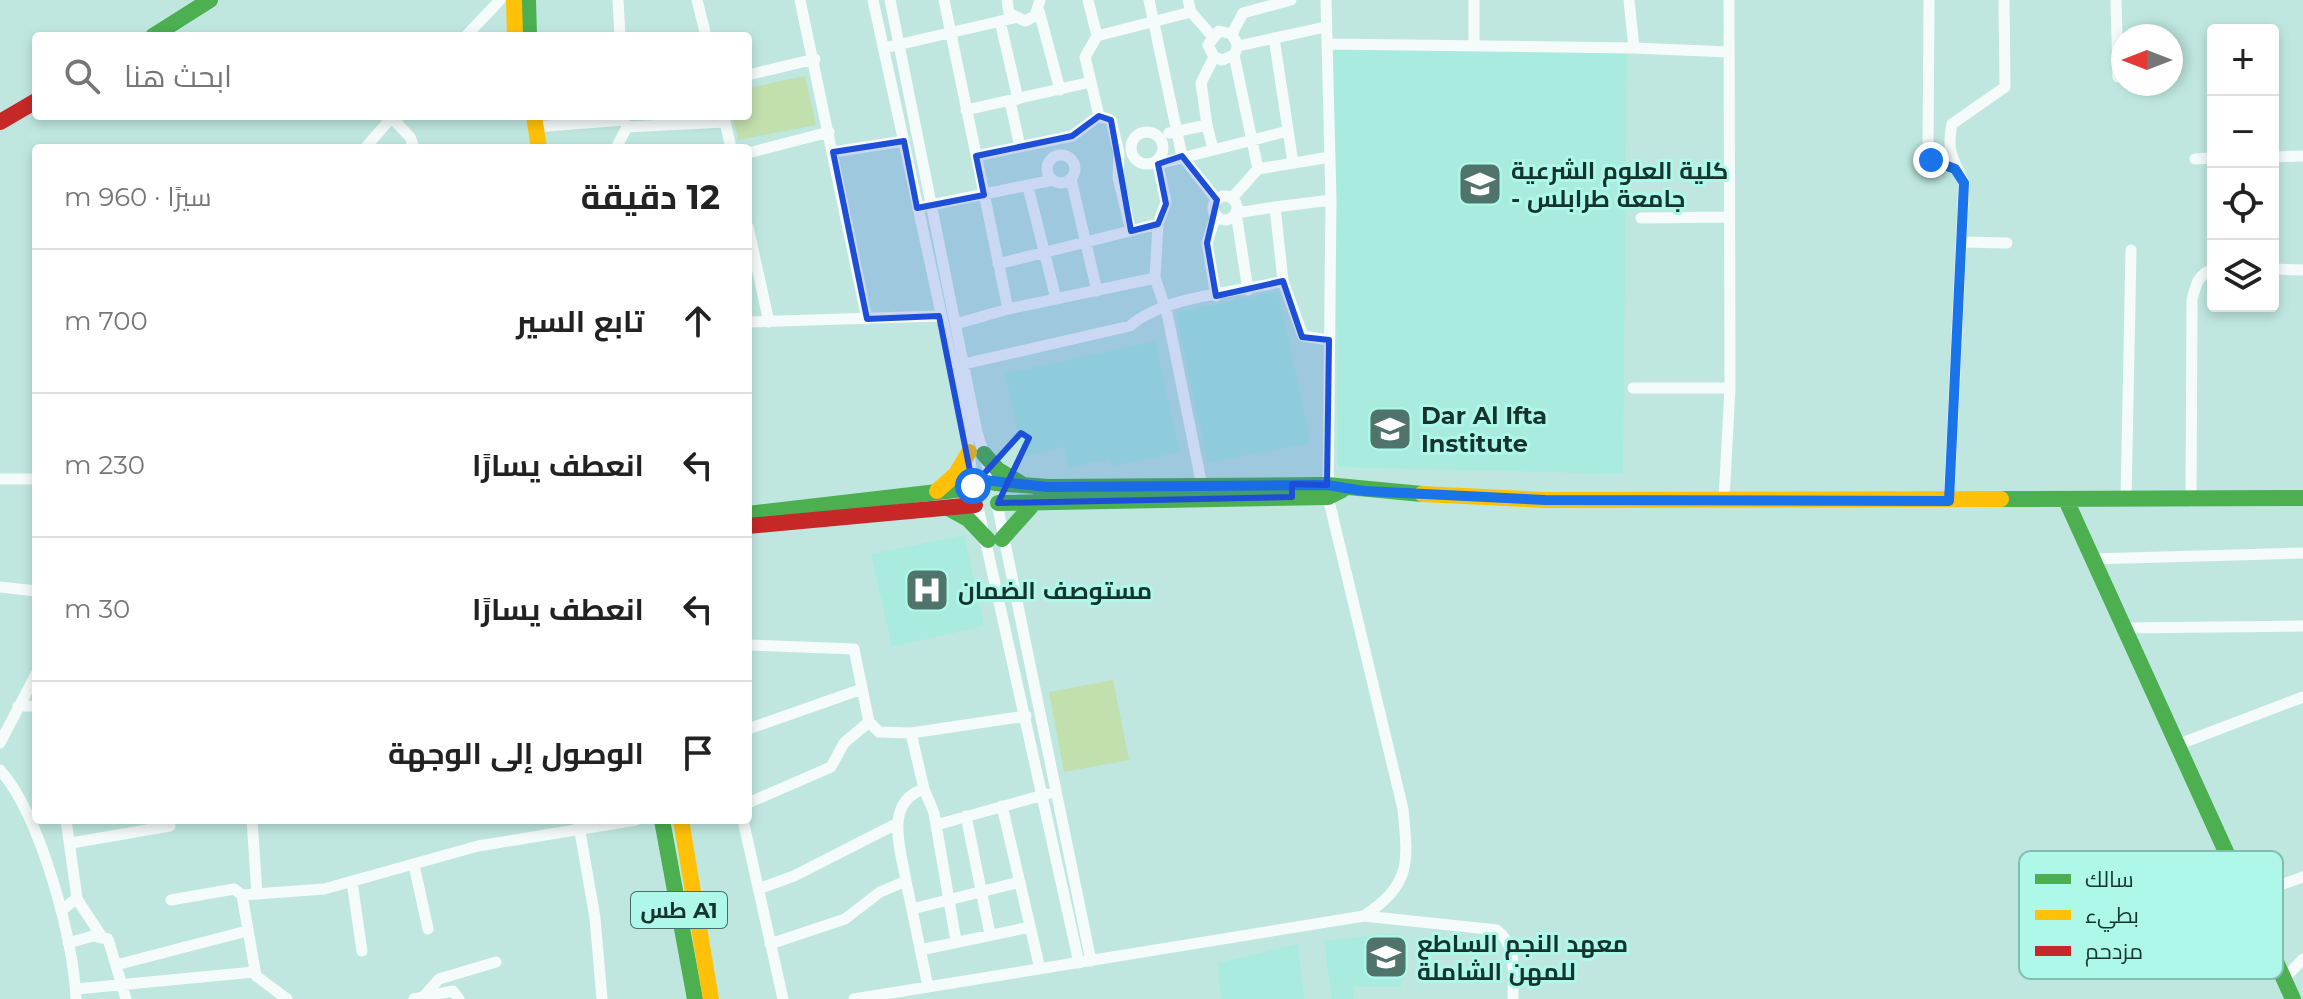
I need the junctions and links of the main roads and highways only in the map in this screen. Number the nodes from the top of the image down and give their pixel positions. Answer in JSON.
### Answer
{"nodes":[{"id":1,"x":210,"y":0,"type":"edge"},
{"id":2,"x":502,"y":0,"type":"edge"},
{"id":3,"x":528,"y":0,"type":"edge"},
{"id":4,"x":159,"y":32,"type":"edge"},
{"id":5,"x":514,"y":32,"type":"edge"},
{"id":6,"x":529,"y":32,"type":"edge"},
{"id":7,"x":32,"y":103,"type":"edge"},
{"id":8,"x":522,"y":120,"type":"edge"},
{"id":9,"x":0,"y":122,"type":"edge"},
{"id":10,"x":535,"y":122,"type":"edge"},
{"id":11,"x":524,"y":144,"type":"edge"},
{"id":12,"x":538,"y":144,"type":"edge"},
{"id":13,"x":994,"y":482,"type":"junction"},
{"id":14,"x":1025,"y":486,"type":"junction"},
{"id":15,"x":1292,"y":490,"type":"junction"},
{"id":16,"x":975,"y":497,"type":"junction"},
{"id":17,"x":940,"y":498,"type":"junction"},
{"id":18,"x":2303,"y":498,"type":"edge"},
{"id":19,"x":2066,"y":500,"type":"junction"},
{"id":20,"x":1035,"y":502,"type":"junction"},
{"id":21,"x":997,"y":504,"type":"junction"},
{"id":22,"x":752,"y":514,"type":"edge"},
{"id":23,"x":752,"y":525,"type":"edge"},
{"id":24,"x":663,"y":824,"type":"edge"},
{"id":25,"x":682,"y":824,"type":"edge"},
{"id":26,"x":2225,"y":851,"type":"edge"},
{"id":27,"x":2283,"y":977,"type":"edge"},
{"id":28,"x":708,"y":998,"type":"edge"},
{"id":29,"x":2293,"y":999,"type":"edge"}],
"edges":[{"from":1,"to":4,"type":"main road"},
{"from":2,"to":5,"type":"main road"},
{"from":3,"to":6,"type":"main road"},
{"from":7,"to":9,"type":"main road"},
{"from":8,"to":11,"type":"main road"},
{"from":10,"to":12,"type":"main road"},
{"from":13,"to":14,"type":"main road"},
{"from":13,"to":16,"type":"main road"},
{"from":13,"to":21,"type":"main road"},
{"from":14,"to":15,"type":"main road"},
{"from":14,"to":17,"type":"main road"},
{"from":15,"to":19,"type":"main road"},
{"from":15,"to":20,"type":"main road"},
{"from":16,"to":17,"type":"main road"},
{"from":16,"to":21,"type":"main road"},
{"from":17,"to":20,"type":"main road"},
{"from":17,"to":22,"type":"main road"},
{"from":17,"to":23,"type":"main road"},
{"from":18,"to":19,"type":"main road"},
{"from":19,"to":26,"type":"main road"},
{"from":20,"to":21,"type":"main road"},
{"from":24,"to":28,"type":"main road","number":"طس A1"},
{"from":25,"to":28,"type":"main road","number":"طس A1"},
{"from":27,"to":29,"type":"main road"}]}
